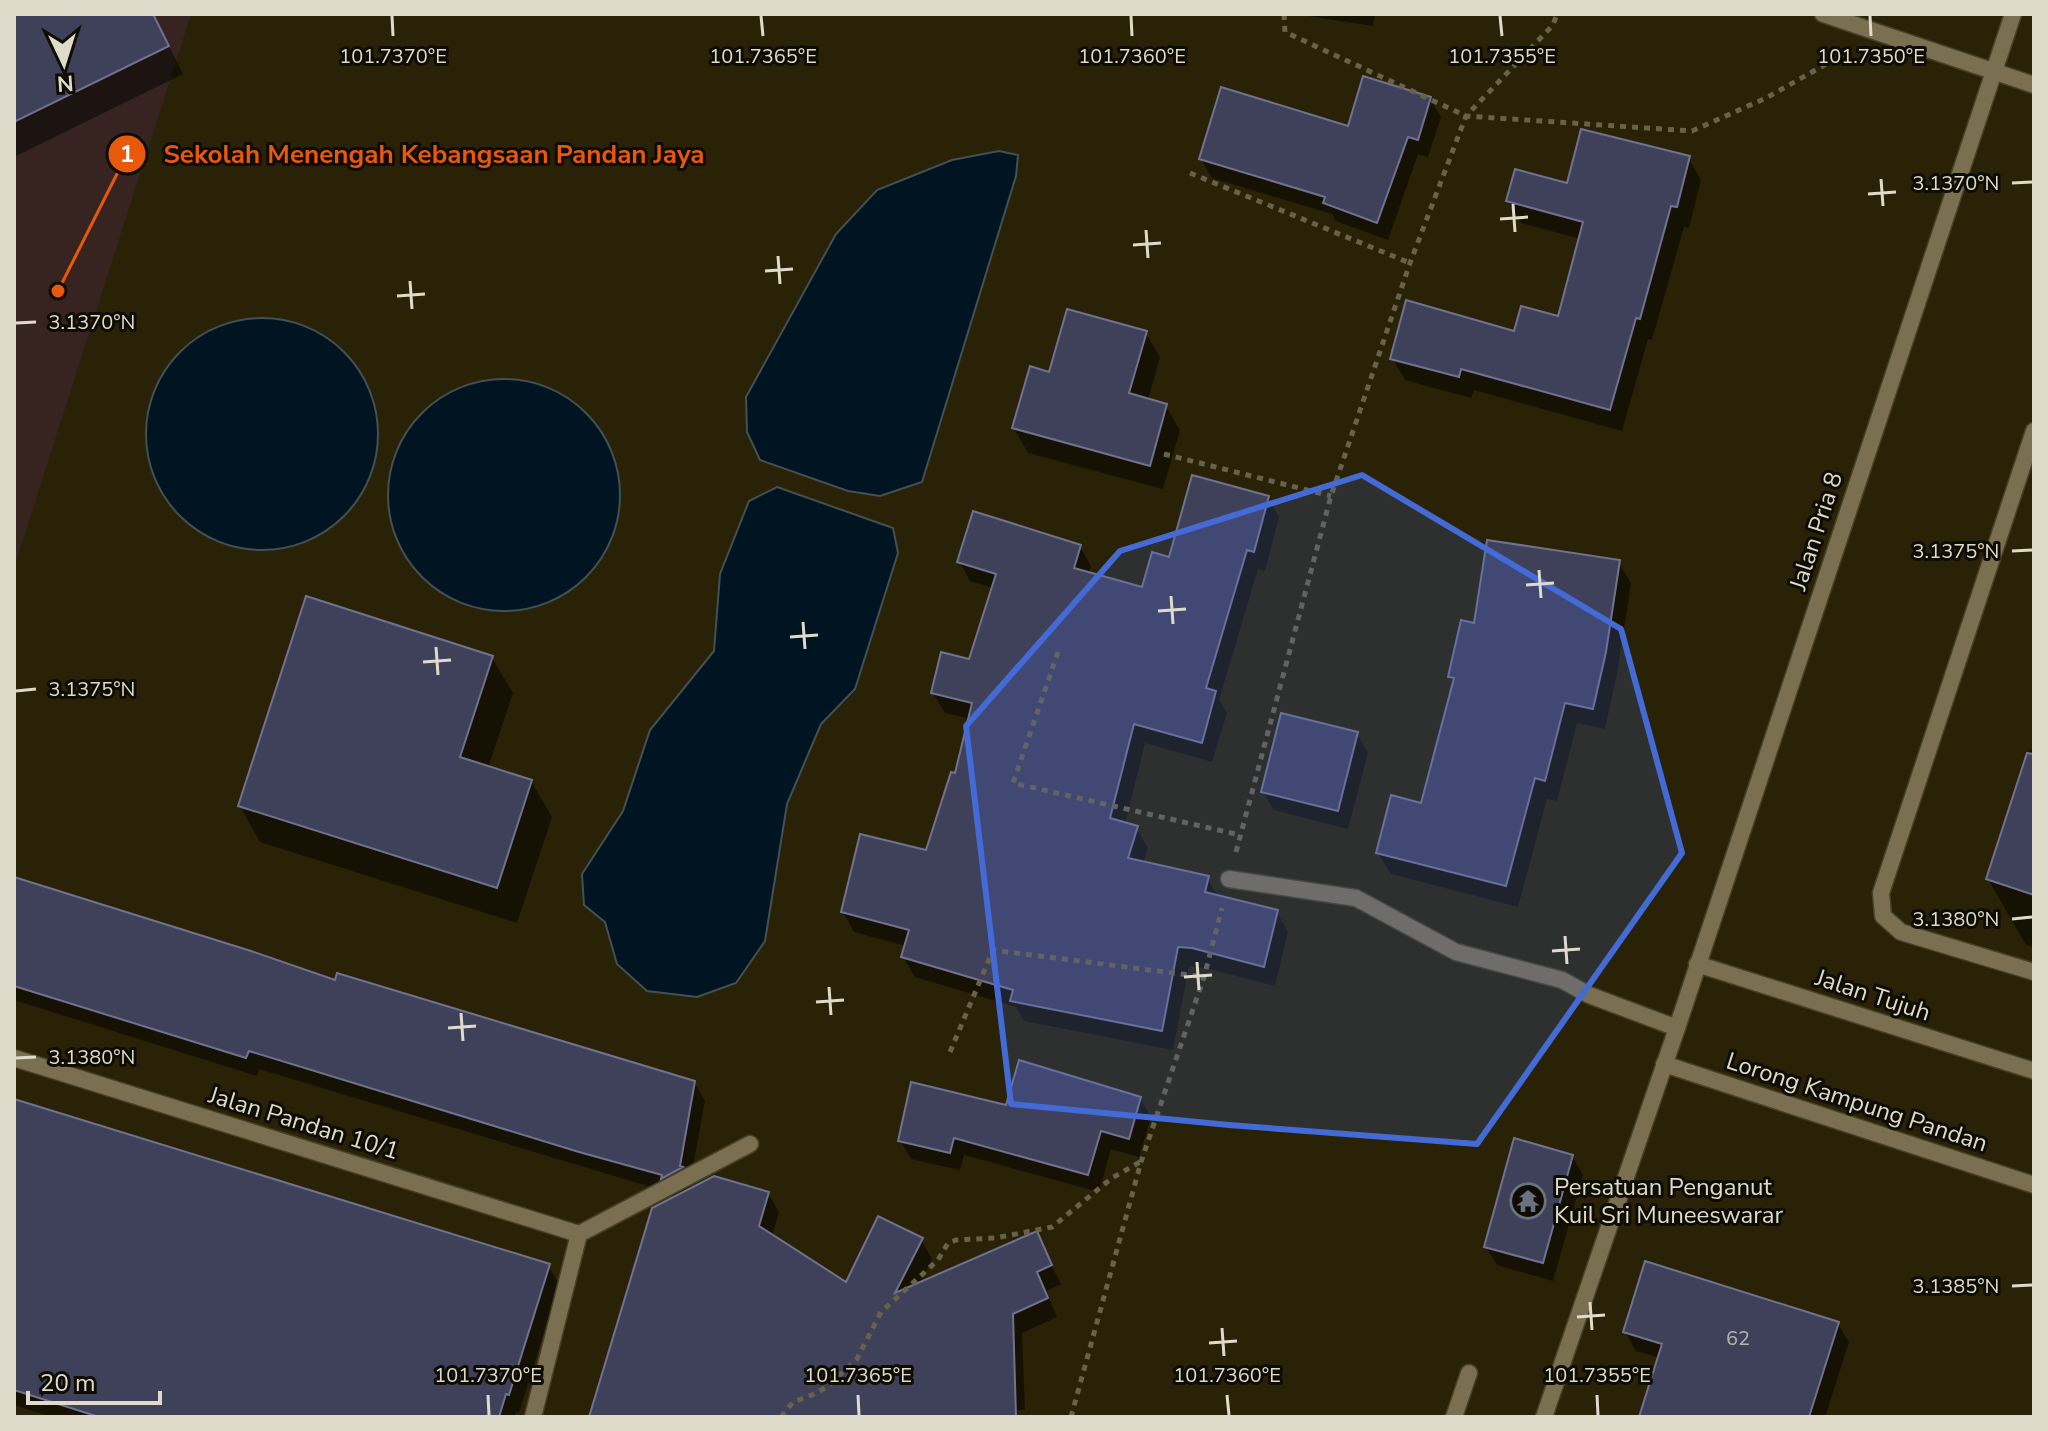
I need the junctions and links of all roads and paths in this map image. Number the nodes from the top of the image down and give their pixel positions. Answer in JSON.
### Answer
{"nodes":[{"id":1,"x":1284,"y":14,"type":"edge"},
{"id":2,"x":1557,"y":14,"type":"edge"},
{"id":3,"x":1823,"y":14,"type":"edge"},
{"id":4,"x":2013,"y":14,"type":"edge"},
{"id":5,"x":1879,"y":33,"type":"junction"},
{"id":6,"x":1994,"y":72,"type":"junction"},
{"id":7,"x":2034,"y":85,"type":"edge"},
{"id":8,"x":1466,"y":116,"type":"junction"},
{"id":9,"x":1190,"y":173,"type":"dead end"},
{"id":10,"x":1410,"y":263,"type":"junction"},
{"id":11,"x":2034,"y":431,"type":"edge"},
{"id":12,"x":1164,"y":454,"type":"dead end"},
{"id":13,"x":1331,"y":496,"type":"junction"},
{"id":14,"x":1058,"y":652,"type":"dead end"},
{"id":15,"x":1240,"y":835,"type":"junction"},
{"id":16,"x":1229,"y":879,"type":"junction"},
{"id":17,"x":1697,"y":964,"type":"junction"},
{"id":18,"x":2034,"y":972,"type":"edge"},
{"id":19,"x":1204,"y":977,"type":"junction"},
{"id":20,"x":1677,"y":1028,"type":"junction"},
{"id":21,"x":950,"y":1052,"type":"dead end"},
{"id":22,"x":14,"y":1058,"type":"edge"},
{"id":23,"x":1664,"y":1064,"type":"junction"},
{"id":24,"x":2034,"y":1071,"type":"edge"},
{"id":25,"x":750,"y":1144,"type":"dead end"},
{"id":26,"x":1141,"y":1162,"type":"junction"},
{"id":27,"x":2034,"y":1185,"type":"edge"},
{"id":28,"x":579,"y":1234,"type":"junction"},
{"id":29,"x":1469,"y":1373,"type":"dead end"},
{"id":30,"x":533,"y":1417,"type":"edge"},
{"id":31,"x":781,"y":1417,"type":"edge"},
{"id":32,"x":1071,"y":1417,"type":"edge"},
{"id":33,"x":1454,"y":1417,"type":"edge"},
{"id":34,"x":1544,"y":1417,"type":"edge"}],
"edges":[{"from":1,"to":8,"type":"path"},
{"from":2,"to":8,"type":"path"},
{"from":3,"to":5,"type":"street"},
{"from":4,"to":6,"type":"street","name":"Jalan Pria 8"},
{"from":5,"to":6,"type":"street"},
{"from":5,"to":8,"type":"path"},
{"from":6,"to":7,"type":"street"},
{"from":6,"to":17,"type":"street","name":"Jalan Pria 8"},
{"from":8,"to":10,"type":"path"},
{"from":9,"to":10,"type":"path"},
{"from":10,"to":13,"type":"path"},
{"from":11,"to":18,"type":"street"},
{"from":12,"to":13,"type":"path"},
{"from":13,"to":15,"type":"path"},
{"from":14,"to":15,"type":"path"},
{"from":15,"to":16,"type":"path"},
{"from":16,"to":19,"type":"path"},
{"from":16,"to":20,"type":"street"},
{"from":17,"to":20,"type":"street","name":"Jalan Pria 8"},
{"from":17,"to":24,"type":"street","name":"Jalan Tujuh"},
{"from":19,"to":21,"type":"path"},
{"from":19,"to":26,"type":"path"},
{"from":20,"to":23,"type":"street","name":"Jalan Pria 8"},
{"from":22,"to":28,"type":"street","name":"Jalan Pandan 10/1"},
{"from":23,"to":27,"type":"street","name":"Lorong Kampung Pandan"},
{"from":23,"to":34,"type":"street","name":"Jalan Pria 8"},
{"from":25,"to":28,"type":"street"},
{"from":26,"to":31,"type":"path"},
{"from":26,"to":32,"type":"path"},
{"from":28,"to":30,"type":"street"},
{"from":29,"to":33,"type":"street"}]}
